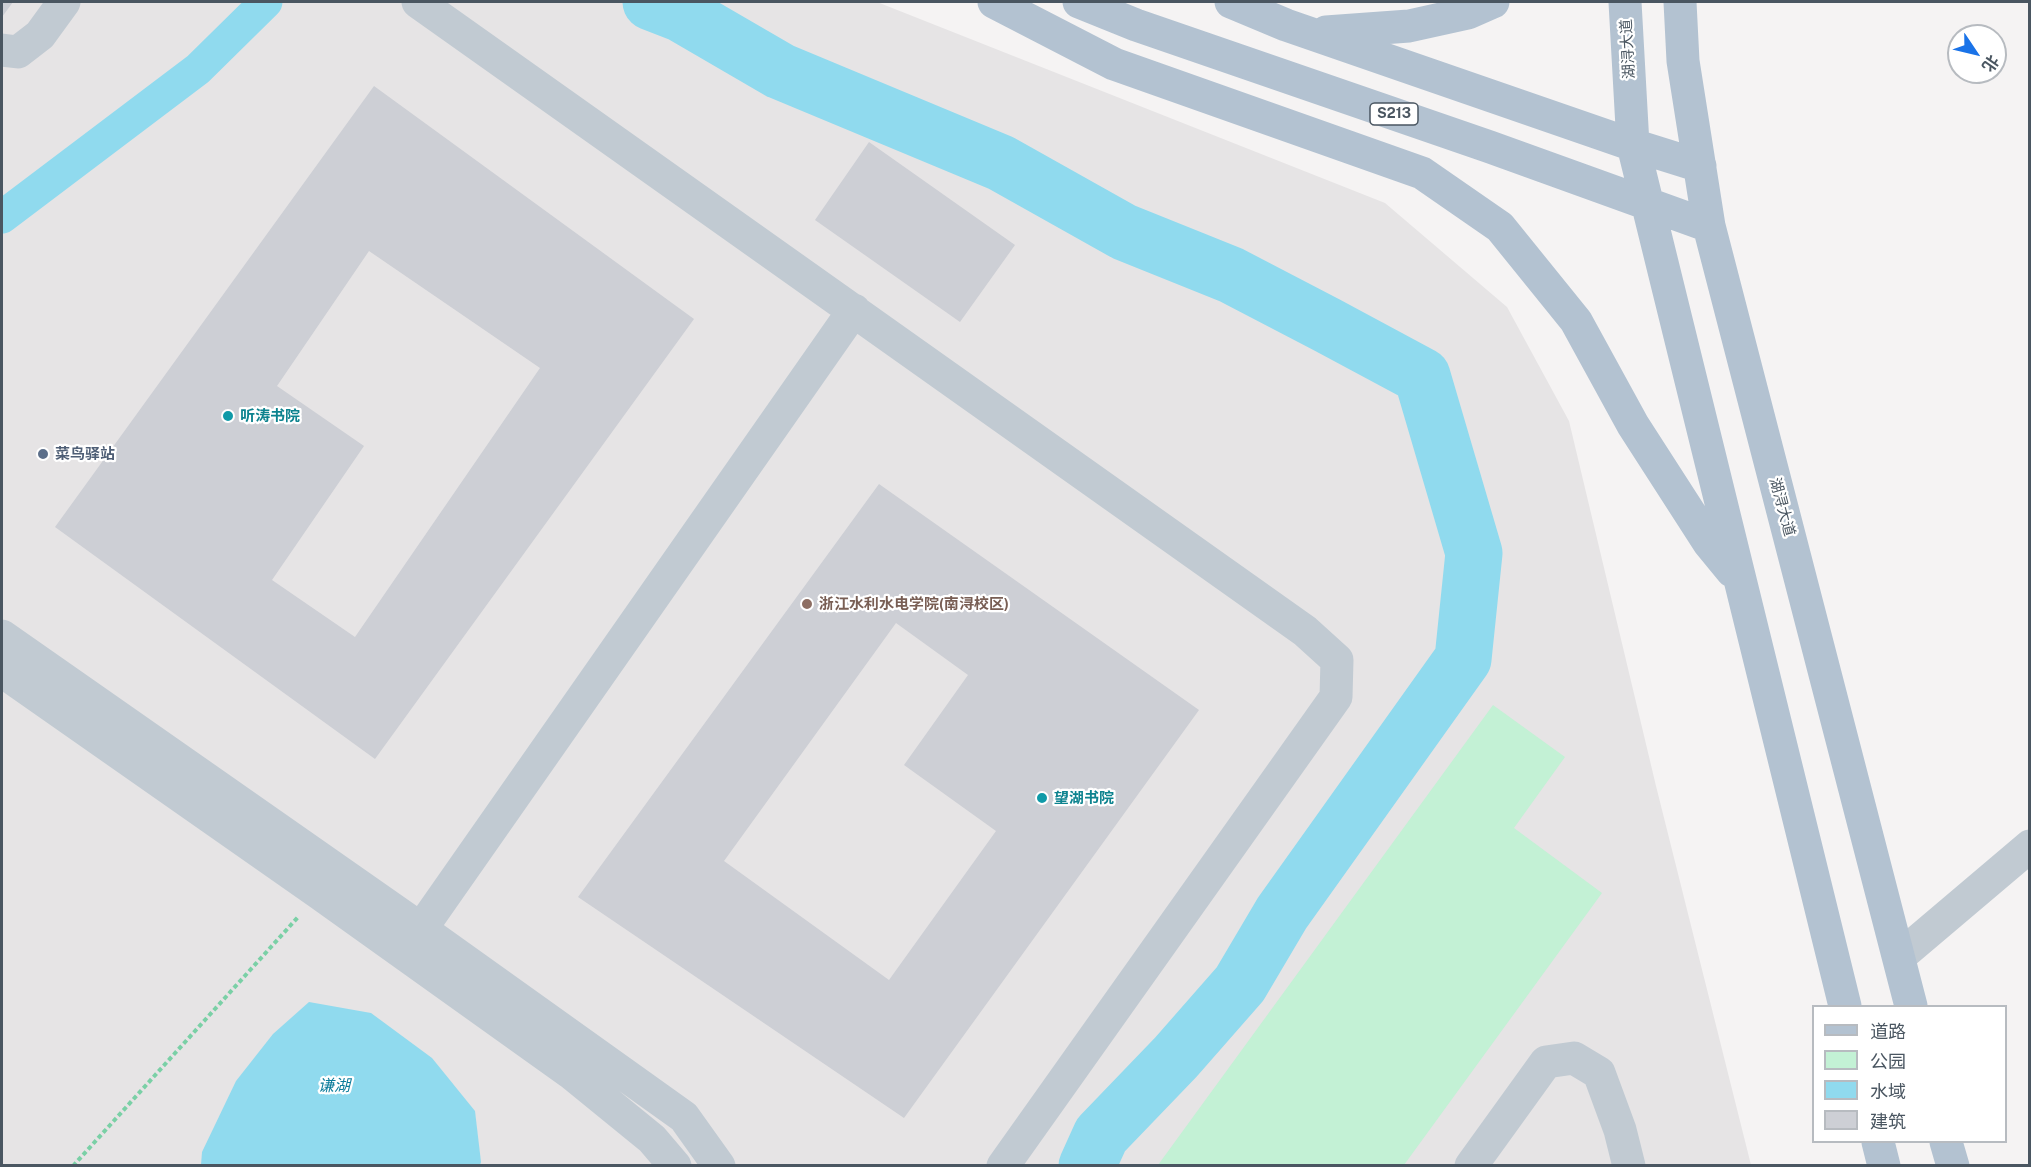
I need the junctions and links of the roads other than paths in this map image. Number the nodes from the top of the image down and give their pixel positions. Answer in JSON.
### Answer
{"nodes":[{"id":1,"x":64,"y":2,"type":"edge"},
{"id":2,"x":418,"y":2,"type":"edge"},
{"id":3,"x":994,"y":2,"type":"edge"},
{"id":4,"x":1079,"y":2,"type":"edge"},
{"id":5,"x":1231,"y":2,"type":"edge"},
{"id":6,"x":1493,"y":2,"type":"edge"},
{"id":7,"x":1625,"y":2,"type":"edge"},
{"id":8,"x":1680,"y":2,"type":"edge"},
{"id":9,"x":1312,"y":33,"type":"junction"},
{"id":10,"x":2,"y":50,"type":"edge"},
{"id":11,"x":1633,"y":145,"type":"junction"},
{"id":12,"x":1700,"y":166,"type":"junction"},
{"id":13,"x":1647,"y":202,"type":"junction"},
{"id":14,"x":1709,"y":226,"type":"junction"},
{"id":15,"x":854,"y":310,"type":"junction"},
{"id":16,"x":1740,"y":580,"type":"junction"},
{"id":17,"x":2,"y":636,"type":"edge"},
{"id":18,"x":2,"y":671,"type":"edge"},
{"id":19,"x":2030,"y":846,"type":"edge"},
{"id":20,"x":421,"y":929,"type":"junction"},
{"id":21,"x":1899,"y":957,"type":"junction"},
{"id":22,"x":1845,"y":1005,"type":"edge"},
{"id":23,"x":1911,"y":1005,"type":"edge"},
{"id":24,"x":1878,"y":1143,"type":"edge"},
{"id":25,"x":1946,"y":1143,"type":"edge"},
{"id":26,"x":675,"y":1166,"type":"edge"},
{"id":27,"x":719,"y":1166,"type":"edge"},
{"id":28,"x":1003,"y":1166,"type":"edge"},
{"id":29,"x":1471,"y":1166,"type":"edge"},
{"id":30,"x":1629,"y":1166,"type":"edge"},
{"id":31,"x":1884,"y":1166,"type":"edge"},
{"id":32,"x":1953,"y":1166,"type":"edge"}],
"edges":[{"from":1,"to":10,"type":"street"},
{"from":2,"to":15,"type":"street"},
{"from":3,"to":16,"type":"main road"},
{"from":4,"to":13,"type":"main road","number":"S213"},
{"from":5,"to":9,"type":"main road"},
{"from":6,"to":9,"type":"main road"},
{"from":7,"to":11,"type":"main road","name":"湖浔大道"},
{"from":8,"to":12,"type":"main road","name":"湖浔大道"},
{"from":9,"to":11,"type":"main road"},
{"from":11,"to":12,"type":"main road"},
{"from":11,"to":13,"type":"main road","name":"湖浔大道"},
{"from":12,"to":14,"type":"main road","name":"湖浔大道"},
{"from":13,"to":14,"type":"main road","number":"S213"},
{"from":13,"to":16,"type":"main road","name":"湖浔大道"},
{"from":14,"to":21,"type":"main road","name":"湖浔大道"},
{"from":15,"to":20,"type":"street"},
{"from":15,"to":28,"type":"street"},
{"from":16,"to":22,"type":"main road","name":"湖浔大道"},
{"from":17,"to":20,"type":"street"},
{"from":18,"to":26,"type":"street"},
{"from":19,"to":21,"type":"street"},
{"from":20,"to":27,"type":"street"},
{"from":21,"to":23,"type":"main road","name":"湖浔大道"},
{"from":24,"to":31,"type":"main road"},
{"from":25,"to":32,"type":"main road"},
{"from":29,"to":30,"type":"street"}]}
